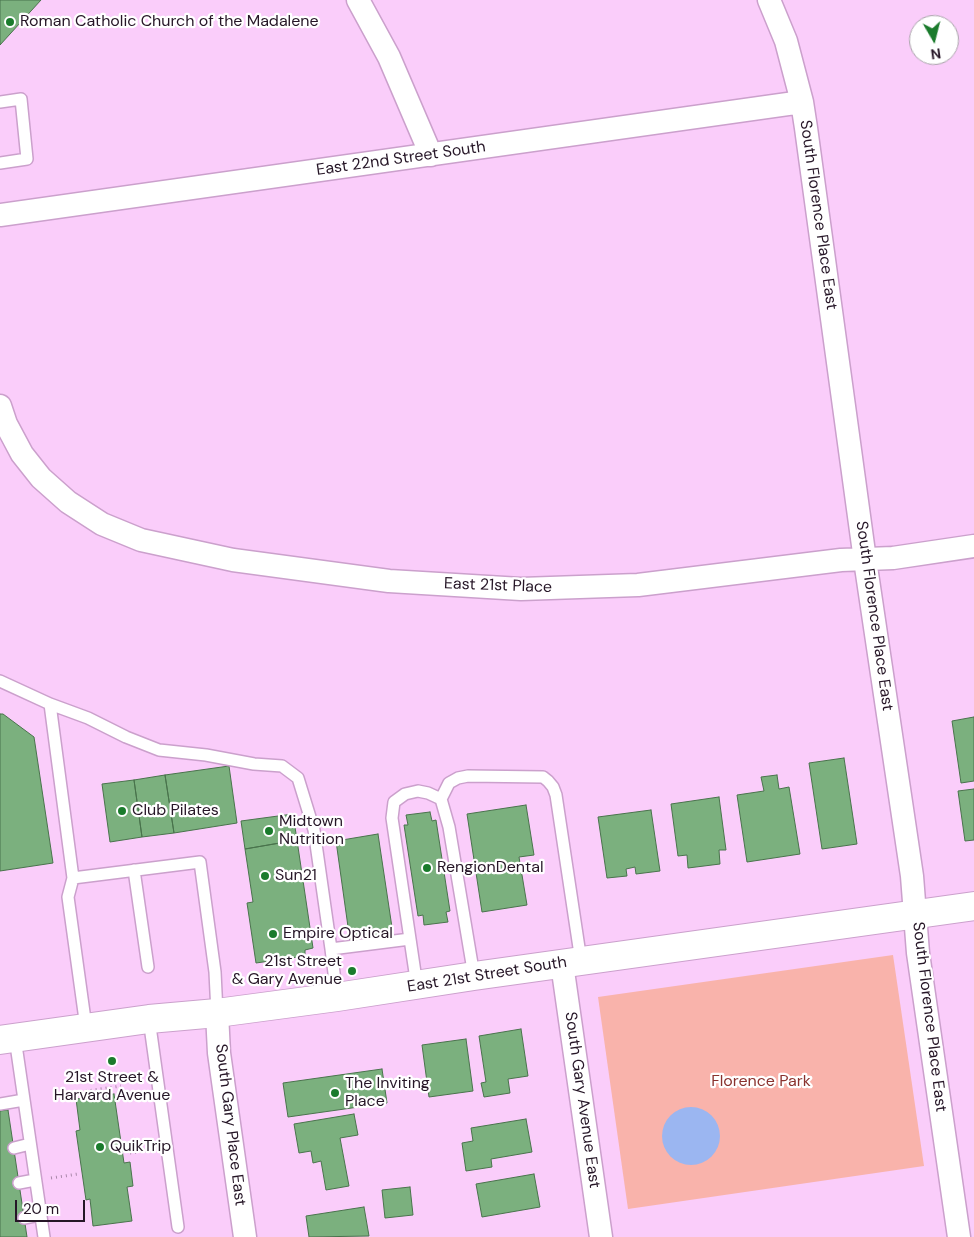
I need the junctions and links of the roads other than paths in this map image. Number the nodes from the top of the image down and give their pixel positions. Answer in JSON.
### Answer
{"nodes":[{"id":1,"x":358,"y":0,"type":"edge"},
{"id":2,"x":769,"y":0,"type":"edge"},
{"id":3,"x":0,"y":102,"type":"edge"},
{"id":4,"x":802,"y":102,"type":"junction"},
{"id":5,"x":431,"y":155,"type":"junction"},
{"id":6,"x":0,"y":163,"type":"edge"},
{"id":7,"x":0,"y":214,"type":"edge"},
{"id":8,"x":0,"y":406,"type":"edge"},
{"id":9,"x":974,"y":546,"type":"edge"},
{"id":10,"x":865,"y":560,"type":"junction"},
{"id":11,"x":0,"y":680,"type":"edge"},
{"id":12,"x":50,"y":704,"type":"junction"},
{"id":13,"x":441,"y":800,"type":"junction"},
{"id":14,"x":134,"y":870,"type":"junction"},
{"id":15,"x":73,"y":878,"type":"junction"},
{"id":16,"x":974,"y":906,"type":"edge"},
{"id":17,"x":915,"y":915,"type":"junction"},
{"id":18,"x":410,"y":939,"type":"junction"},
{"id":19,"x":331,"y":950,"type":"junction"},
{"id":20,"x":572,"y":962,"type":"junction"},
{"id":21,"x":148,"y":966,"type":"dead end"},
{"id":22,"x":474,"y":976,"type":"junction"},
{"id":23,"x":417,"y":986,"type":"junction"},
{"id":24,"x":337,"y":997,"type":"junction"},
{"id":25,"x":217,"y":1013,"type":"junction"},
{"id":26,"x":148,"y":1019,"type":"junction"},
{"id":27,"x":86,"y":1027,"type":"junction"},
{"id":28,"x":7,"y":1039,"type":"edge"},
{"id":29,"x":24,"y":1100,"type":"junction"},
{"id":30,"x":0,"y":1104,"type":"edge"},
{"id":31,"x":30,"y":1144,"type":"junction"},
{"id":32,"x":14,"y":1148,"type":"dead end"},
{"id":33,"x":35,"y":1180,"type":"junction"},
{"id":34,"x":19,"y":1183,"type":"dead end"},
{"id":35,"x":40,"y":1215,"type":"junction"},
{"id":36,"x":24,"y":1218,"type":"dead end"},
{"id":37,"x":178,"y":1227,"type":"dead end"},
{"id":38,"x":44,"y":1237,"type":"edge"},
{"id":39,"x":245,"y":1237,"type":"edge"},
{"id":40,"x":601,"y":1237,"type":"edge"},
{"id":41,"x":959,"y":1237,"type":"edge"}],
"edges":[{"from":1,"to":5,"type":"street"},
{"from":2,"to":4,"type":"street","name":"South Florence Place East"},
{"from":3,"to":6,"type":"lane"},
{"from":4,"to":5,"type":"street","name":"East 22nd Street South"},
{"from":4,"to":10,"type":"street","name":"South Florence Place East"},
{"from":5,"to":7,"type":"street","name":"East 22nd Street South"},
{"from":8,"to":10,"type":"street","name":"East 21st Place"},
{"from":9,"to":10,"type":"street","name":"East 21st Place"},
{"from":10,"to":17,"type":"street","name":"South Florence Place East"},
{"from":11,"to":12,"type":"lane"},
{"from":12,"to":15,"type":"lane"},
{"from":12,"to":19,"type":"lane"},
{"from":13,"to":18,"type":"lane"},
{"from":13,"to":20,"type":"lane"},
{"from":13,"to":22,"type":"lane"},
{"from":14,"to":15,"type":"lane"},
{"from":14,"to":21,"type":"lane"},
{"from":14,"to":25,"type":"lane"},
{"from":15,"to":27,"type":"lane"},
{"from":16,"to":17,"type":"main road","name":"East 21st Street South"},
{"from":17,"to":20,"type":"main road","name":"East 21st Street South"},
{"from":17,"to":41,"type":"street","name":"South Florence Place East"},
{"from":18,"to":19,"type":"lane"},
{"from":18,"to":23,"type":"lane"},
{"from":19,"to":24,"type":"lane"},
{"from":20,"to":22,"type":"main road","name":"East 21st Street South"},
{"from":20,"to":40,"type":"street","name":"South Gary Avenue East"},
{"from":22,"to":23,"type":"main road","name":"East 21st Street South"},
{"from":23,"to":24,"type":"main road","name":"East 21st Street South"},
{"from":24,"to":25,"type":"main road","name":"East 21st Street South"},
{"from":25,"to":26,"type":"main road","name":"East 21st Street South"},
{"from":25,"to":39,"type":"street","name":"South Gary Place East"},
{"from":26,"to":27,"type":"main road","name":"East 21st Street South"},
{"from":26,"to":37,"type":"lane"},
{"from":27,"to":28,"type":"main road","name":"East 21st Street South"},
{"from":28,"to":29,"type":"lane"},
{"from":29,"to":30,"type":"lane"},
{"from":29,"to":31,"type":"lane"},
{"from":31,"to":32,"type":"lane"},
{"from":31,"to":33,"type":"lane"},
{"from":33,"to":34,"type":"lane"},
{"from":33,"to":35,"type":"lane"},
{"from":35,"to":36,"type":"lane"},
{"from":35,"to":38,"type":"lane"}]}
